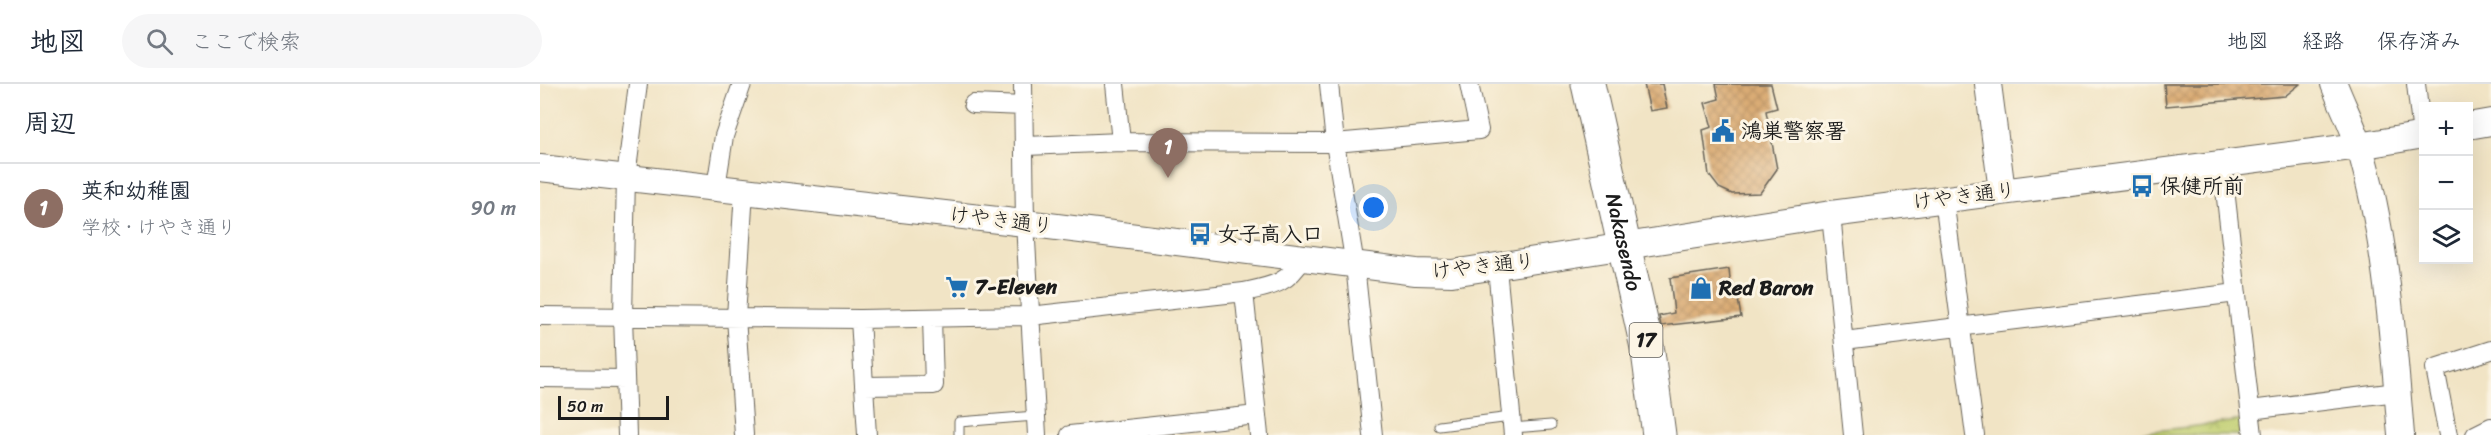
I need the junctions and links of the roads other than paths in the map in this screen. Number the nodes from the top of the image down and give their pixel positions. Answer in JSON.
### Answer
{"nodes":[{"id":1,"x":638,"y":84,"type":"edge"},
{"id":2,"x":742,"y":84,"type":"edge"},
{"id":3,"x":1023,"y":84,"type":"edge"},
{"id":4,"x":1115,"y":84,"type":"edge"},
{"id":5,"x":1329,"y":84,"type":"edge"},
{"id":6,"x":1469,"y":84,"type":"edge"},
{"id":7,"x":1573,"y":84,"type":"edge"},
{"id":8,"x":1588,"y":84,"type":"edge"},
{"id":9,"x":1988,"y":84,"type":"edge"},
{"id":10,"x":2334,"y":84,"type":"edge"},
{"id":11,"x":2416,"y":84,"type":"edge"},
{"id":12,"x":973,"y":104,"type":"dead end"},
{"id":13,"x":1024,"y":106,"type":"junction"},
{"id":14,"x":2419,"y":106,"type":"edge"},
{"id":15,"x":2491,"y":122,"type":"edge"},
{"id":16,"x":2473,"y":125,"type":"edge"},
{"id":17,"x":2419,"y":136,"type":"edge"},
{"id":18,"x":1121,"y":142,"type":"junction"},
{"id":19,"x":1335,"y":143,"type":"junction"},
{"id":20,"x":1026,"y":146,"type":"junction"},
{"id":21,"x":2359,"y":146,"type":"junction"},
{"id":22,"x":2222,"y":163,"type":"junction"},
{"id":23,"x":540,"y":168,"type":"edge"},
{"id":24,"x":626,"y":177,"type":"junction"},
{"id":25,"x":716,"y":187,"type":"junction"},
{"id":26,"x":744,"y":191,"type":"junction"},
{"id":27,"x":2002,"y":191,"type":"junction"},
{"id":28,"x":1944,"y":198,"type":"junction"},
{"id":29,"x":1831,"y":214,"type":"junction"},
{"id":30,"x":1025,"y":223,"type":"junction"},
{"id":31,"x":1618,"y":248,"type":"junction"},
{"id":32,"x":1303,"y":258,"type":"junction"},
{"id":33,"x":1355,"y":265,"type":"junction"},
{"id":34,"x":1497,"y":268,"type":"junction"},
{"id":35,"x":1244,"y":292,"type":"junction"},
{"id":36,"x":2237,"y":293,"type":"junction"},
{"id":37,"x":540,"y":316,"type":"edge"},
{"id":38,"x":623,"y":316,"type":"junction"},
{"id":39,"x":1030,"y":316,"type":"junction"},
{"id":40,"x":736,"y":317,"type":"junction"},
{"id":41,"x":860,"y":318,"type":"junction"},
{"id":42,"x":932,"y":318,"type":"junction"},
{"id":43,"x":1960,"y":327,"type":"junction"},
{"id":44,"x":1844,"y":340,"type":"junction"},
{"id":45,"x":2491,"y":350,"type":"edge"},
{"id":46,"x":540,"y":378,"type":"edge"},
{"id":47,"x":625,"y":379,"type":"junction"},
{"id":48,"x":864,"y":386,"type":"junction"},
{"id":49,"x":2397,"y":392,"type":"junction"},
{"id":50,"x":2250,"y":410,"type":"junction"},
{"id":51,"x":1257,"y":415,"type":"junction"},
{"id":52,"x":1036,"y":416,"type":"junction"},
{"id":53,"x":1551,"y":425,"type":"dead end"},
{"id":54,"x":1439,"y":426,"type":"dead end"},
{"id":55,"x":1512,"y":427,"type":"edge"},
{"id":56,"x":2491,"y":427,"type":"edge"},
{"id":57,"x":627,"y":435,"type":"edge"},
{"id":58,"x":744,"y":435,"type":"edge"},
{"id":59,"x":867,"y":435,"type":"edge"},
{"id":60,"x":959,"y":435,"type":"edge"},
{"id":61,"x":1037,"y":435,"type":"edge"},
{"id":62,"x":1070,"y":435,"type":"edge"},
{"id":63,"x":1259,"y":435,"type":"edge"},
{"id":64,"x":1373,"y":435,"type":"edge"},
{"id":65,"x":1640,"y":435,"type":"edge"},
{"id":66,"x":1659,"y":435,"type":"edge"},
{"id":67,"x":1853,"y":435,"type":"edge"},
{"id":68,"x":1975,"y":435,"type":"edge"},
{"id":69,"x":2253,"y":435,"type":"edge"},
{"id":70,"x":2401,"y":435,"type":"edge"},
{"id":71,"x":2448,"y":435,"type":"edge"},
{"id":72,"x":2475,"y":435,"type":"edge"}],
"edges":[{"from":1,"to":24,"type":"street"},
{"from":2,"to":25,"type":"street"},
{"from":3,"to":13,"type":"street"},
{"from":4,"to":18,"type":"street"},
{"from":5,"to":19,"type":"street"},
{"from":6,"to":19,"type":"street"},
{"from":7,"to":31,"type":"highway","name":"Nakasendo","number":"17"},
{"from":8,"to":31,"type":"highway","name":"Nakasendo","number":"17"},
{"from":9,"to":27,"type":"street"},
{"from":10,"to":21,"type":"street"},
{"from":11,"to":14,"type":"street"},
{"from":12,"to":13,"type":"street"},
{"from":13,"to":20,"type":"street"},
{"from":15,"to":16,"type":"street"},
{"from":17,"to":21,"type":"street","name":"けやき通り"},
{"from":18,"to":19,"type":"street"},
{"from":18,"to":20,"type":"street"},
{"from":19,"to":33,"type":"street"},
{"from":20,"to":30,"type":"street"},
{"from":21,"to":22,"type":"street","name":"けやき通り"},
{"from":21,"to":49,"type":"street"},
{"from":22,"to":27,"type":"street","name":"けやき通り"},
{"from":22,"to":36,"type":"street"},
{"from":23,"to":24,"type":"street","name":"けやき通り"},
{"from":24,"to":25,"type":"street","name":"けやき通り"},
{"from":24,"to":38,"type":"street"},
{"from":25,"to":26,"type":"street","name":"けやき通り"},
{"from":26,"to":30,"type":"street","name":"けやき通り"},
{"from":26,"to":40,"type":"street"},
{"from":27,"to":28,"type":"street","name":"けやき通り"},
{"from":28,"to":29,"type":"street","name":"けやき通り"},
{"from":28,"to":43,"type":"street"},
{"from":29,"to":31,"type":"street","name":"けやき通り"},
{"from":29,"to":44,"type":"street"},
{"from":30,"to":32,"type":"street","name":"けやき通り"},
{"from":30,"to":39,"type":"street"},
{"from":31,"to":34,"type":"street","name":"けやき通り"},
{"from":31,"to":65,"type":"highway","name":"Nakasendo","number":"17"},
{"from":31,"to":66,"type":"highway","name":"Nakasendo","number":"17"},
{"from":32,"to":33,"type":"street","name":"けやき通り"},
{"from":32,"to":35,"type":"street"},
{"from":33,"to":34,"type":"street","name":"けやき通り"},
{"from":33,"to":64,"type":"street"},
{"from":34,"to":55,"type":"street"},
{"from":35,"to":39,"type":"street"},
{"from":35,"to":51,"type":"street"},
{"from":36,"to":43,"type":"street"},
{"from":36,"to":50,"type":"street"},
{"from":37,"to":38,"type":"street"},
{"from":38,"to":40,"type":"street"},
{"from":38,"to":47,"type":"street"},
{"from":39,"to":42,"type":"street"},
{"from":39,"to":52,"type":"street"},
{"from":40,"to":41,"type":"street"},
{"from":40,"to":58,"type":"street"},
{"from":41,"to":42,"type":"street"},
{"from":41,"to":48,"type":"street"},
{"from":42,"to":48,"type":"street"},
{"from":43,"to":44,"type":"street"},
{"from":43,"to":68,"type":"street"},
{"from":44,"to":67,"type":"street"},
{"from":45,"to":71,"type":"street"},
{"from":46,"to":47,"type":"street"},
{"from":47,"to":57,"type":"street"},
{"from":48,"to":59,"type":"street"},
{"from":49,"to":50,"type":"street"},
{"from":49,"to":70,"type":"street"},
{"from":50,"to":69,"type":"street"},
{"from":51,"to":62,"type":"street"},
{"from":51,"to":63,"type":"street"},
{"from":52,"to":60,"type":"lane"},
{"from":52,"to":61,"type":"street"},
{"from":53,"to":55,"type":"lane"},
{"from":54,"to":55,"type":"lane"},
{"from":56,"to":72,"type":"street"}]}
